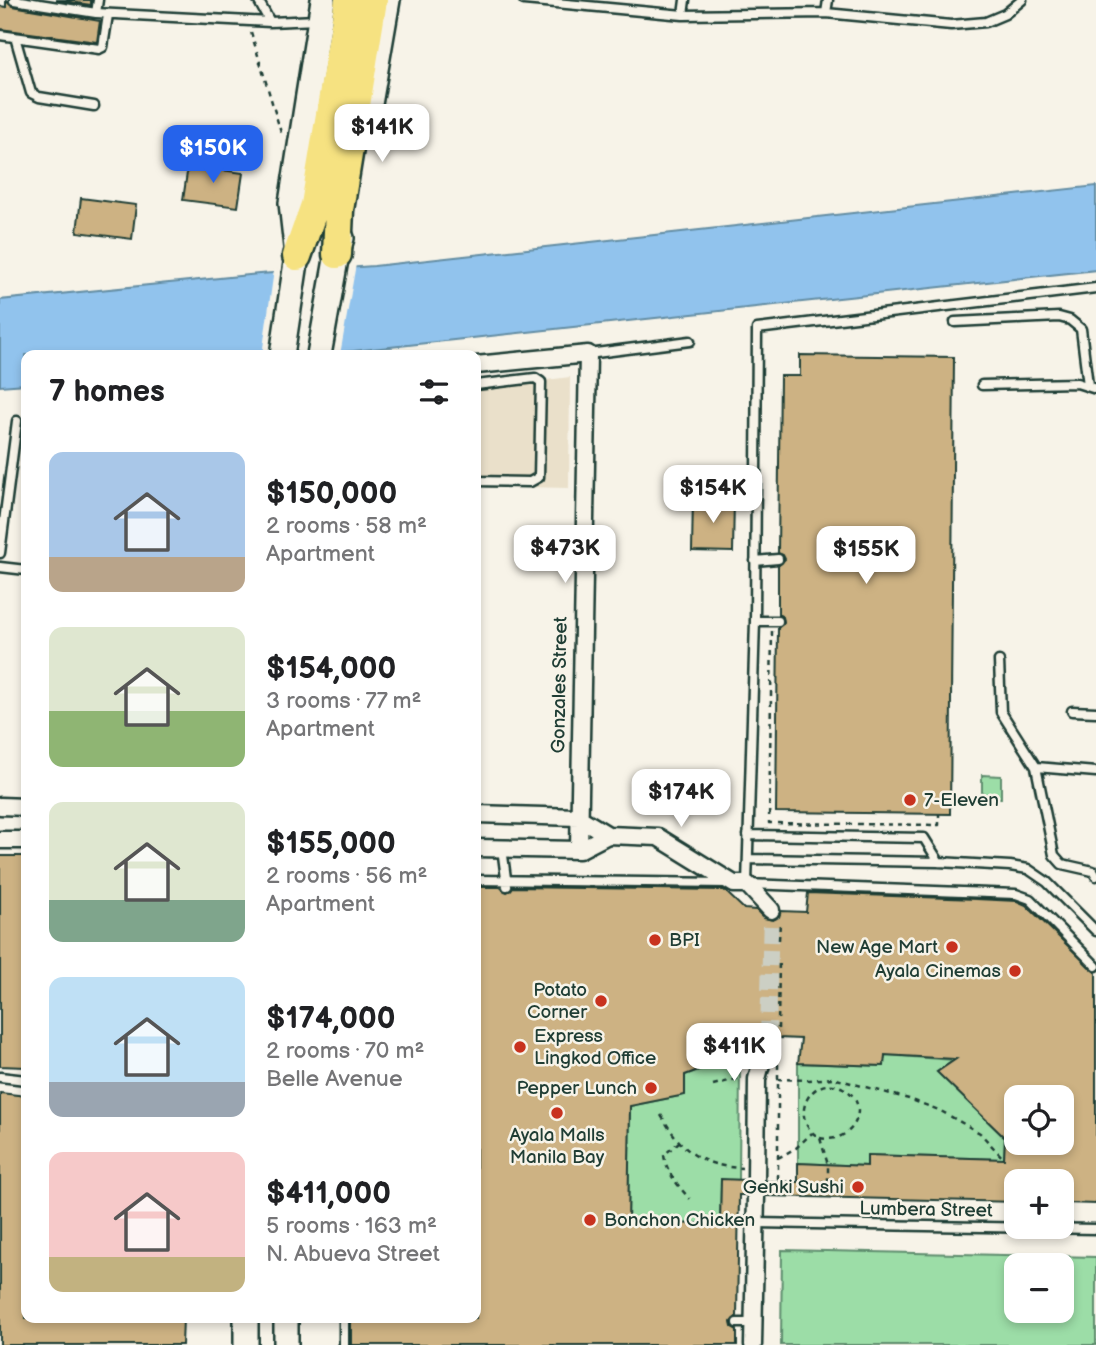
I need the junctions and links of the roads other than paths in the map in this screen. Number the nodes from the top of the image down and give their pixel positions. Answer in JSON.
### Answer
{"nodes":[{"id":1,"x":14,"y":0,"type":"edge"},
{"id":2,"x":98,"y":0,"type":"edge"},
{"id":3,"x":258,"y":0,"type":"edge"},
{"id":4,"x":349,"y":0,"type":"edge"},
{"id":5,"x":373,"y":0,"type":"edge"},
{"id":6,"x":388,"y":0,"type":"edge"},
{"id":7,"x":524,"y":0,"type":"edge"},
{"id":8,"x":534,"y":0,"type":"edge"},
{"id":9,"x":685,"y":0,"type":"edge"},
{"id":10,"x":828,"y":0,"type":"edge"},
{"id":11,"x":1022,"y":0,"type":"edge"},
{"id":12,"x":322,"y":10,"type":"edge"},
{"id":13,"x":96,"y":13,"type":"junction"},
{"id":14,"x":826,"y":13,"type":"junction"},
{"id":15,"x":108,"y":15,"type":"junction"},
{"id":16,"x":683,"y":15,"type":"junction"},
{"id":17,"x":270,"y":22,"type":"junction"},
{"id":18,"x":0,"y":35,"type":"edge"},
{"id":19,"x":15,"y":37,"type":"junction"},
{"id":20,"x":94,"y":106,"type":"dead end"},
{"id":21,"x":327,"y":207,"type":"junction"},
{"id":22,"x":336,"y":257,"type":"junction"},
{"id":23,"x":297,"y":260,"type":"junction"},
{"id":24,"x":1096,"y":288,"type":"edge"},
{"id":25,"x":955,"y":322,"type":"dead end"},
{"id":26,"x":690,"y":341,"type":"dead end"},
{"id":27,"x":283,"y":350,"type":"edge"},
{"id":28,"x":320,"y":350,"type":"edge"},
{"id":29,"x":588,"y":354,"type":"junction"},
{"id":30,"x":481,"y":365,"type":"edge"},
{"id":31,"x":481,"y":384,"type":"edge"},
{"id":32,"x":982,"y":385,"type":"dead end"},
{"id":33,"x":1092,"y":387,"type":"edge"},
{"id":34,"x":17,"y":421,"type":"dead end"},
{"id":35,"x":481,"y":481,"type":"edge"},
{"id":36,"x":0,"y":553,"type":"edge"},
{"id":37,"x":778,"y":559,"type":"dead end"},
{"id":38,"x":755,"y":561,"type":"junction"},
{"id":39,"x":0,"y":567,"type":"edge"},
{"id":40,"x":21,"y":569,"type":"edge"},
{"id":41,"x":755,"y":621,"type":"junction"},
{"id":42,"x":775,"y":621,"type":"road end"},
{"id":43,"x":999,"y":661,"type":"dead end"},
{"id":44,"x":1072,"y":711,"type":"dead end"},
{"id":45,"x":1096,"y":712,"type":"edge"},
{"id":46,"x":1036,"y":767,"type":"junction"},
{"id":47,"x":1096,"y":772,"type":"edge"},
{"id":48,"x":0,"y":806,"type":"edge"},
{"id":49,"x":21,"y":807,"type":"edge"},
{"id":50,"x":481,"y":814,"type":"edge"},
{"id":51,"x":578,"y":817,"type":"junction"},
{"id":52,"x":608,"y":835,"type":"junction"},
{"id":53,"x":748,"y":835,"type":"junction"},
{"id":54,"x":0,"y":840,"type":"edge"},
{"id":55,"x":21,"y":840,"type":"edge"},
{"id":56,"x":481,"y":848,"type":"edge"},
{"id":57,"x":502,"y":848,"type":"junction"},
{"id":58,"x":579,"y":850,"type":"junction"},
{"id":59,"x":748,"y":859,"type":"junction"},
{"id":60,"x":939,"y":862,"type":"junction"},
{"id":61,"x":1096,"y":876,"type":"edge"},
{"id":62,"x":481,"y":880,"type":"edge"},
{"id":63,"x":507,"y":883,"type":"junction"},
{"id":64,"x":741,"y":884,"type":"junction"},
{"id":65,"x":771,"y":910,"type":"dead end"},
{"id":66,"x":1096,"y":931,"type":"edge"},
{"id":67,"x":1096,"y":966,"type":"edge"},
{"id":68,"x":773,"y":1038,"type":"tunnel mouth"},
{"id":69,"x":0,"y":1077,"type":"edge"},
{"id":70,"x":21,"y":1079,"type":"edge"},
{"id":71,"x":755,"y":1223,"type":"junction"},
{"id":72,"x":1096,"y":1229,"type":"edge"},
{"id":73,"x":246,"y":1323,"type":"edge"},
{"id":74,"x":286,"y":1323,"type":"edge"},
{"id":75,"x":344,"y":1323,"type":"edge"},
{"id":76,"x":246,"y":1345,"type":"edge"},
{"id":77,"x":286,"y":1345,"type":"edge"},
{"id":78,"x":344,"y":1345,"type":"edge"},
{"id":79,"x":753,"y":1345,"type":"edge"}],
"edges":[{"from":1,"to":13,"type":"lane"},
{"from":2,"to":13,"type":"lane"},
{"from":3,"to":17,"type":"lane"},
{"from":4,"to":21,"type":"highway"},
{"from":5,"to":21,"type":"highway"},
{"from":6,"to":22,"type":"main road"},
{"from":7,"to":8,"type":"lane"},
{"from":8,"to":16,"type":"lane"},
{"from":9,"to":16,"type":"lane"},
{"from":10,"to":14,"type":"lane"},
{"from":11,"to":14,"type":"lane"},
{"from":12,"to":17,"type":"lane"},
{"from":12,"to":23,"type":"main road"},
{"from":13,"to":15,"type":"lane"},
{"from":14,"to":16,"type":"lane"},
{"from":15,"to":17,"type":"lane"},
{"from":15,"to":19,"type":"lane"},
{"from":18,"to":19,"type":"lane"},
{"from":19,"to":20,"type":"lane"},
{"from":21,"to":22,"type":"highway"},
{"from":21,"to":23,"type":"highway"},
{"from":22,"to":28,"type":"main road"},
{"from":23,"to":27,"type":"main road"},
{"from":24,"to":38,"type":"lane"},
{"from":25,"to":33,"type":"lane"},
{"from":26,"to":29,"type":"lane"},
{"from":29,"to":30,"type":"street"},
{"from":29,"to":51,"type":"street","name":"Gonzales Street"},
{"from":31,"to":35,"type":"lane"},
{"from":32,"to":33,"type":"lane"},
{"from":34,"to":36,"type":"lane"},
{"from":37,"to":38,"type":"lane"},
{"from":38,"to":41,"type":"lane"},
{"from":39,"to":40,"type":"lane"},
{"from":41,"to":42,"type":"lane"},
{"from":41,"to":53,"type":"lane"},
{"from":43,"to":46,"type":"lane"},
{"from":44,"to":45,"type":"lane"},
{"from":46,"to":47,"type":"lane"},
{"from":46,"to":61,"type":"lane"},
{"from":48,"to":49,"type":"street"},
{"from":50,"to":51,"type":"street"},
{"from":51,"to":52,"type":"street"},
{"from":51,"to":58,"type":"street","name":"Gonzales Street"},
{"from":52,"to":58,"type":"street"},
{"from":52,"to":64,"type":"street"},
{"from":53,"to":59,"type":"lane"},
{"from":53,"to":60,"type":"lane"},
{"from":54,"to":55,"type":"street"},
{"from":56,"to":57,"type":"street"},
{"from":57,"to":58,"type":"street"},
{"from":57,"to":63,"type":"lane"},
{"from":59,"to":60,"type":"lane"},
{"from":59,"to":64,"type":"lane"},
{"from":60,"to":66,"type":"lane"},
{"from":62,"to":63,"type":"lane"},
{"from":63,"to":64,"type":"lane"},
{"from":64,"to":65,"type":"street"},
{"from":64,"to":67,"type":"lane"},
{"from":68,"to":71,"type":"street"},
{"from":69,"to":70,"type":"lane"},
{"from":71,"to":72,"type":"lane","name":"Lumbera Street"},
{"from":71,"to":79,"type":"street"},
{"from":73,"to":76,"type":"main road"},
{"from":74,"to":77,"type":"main road"},
{"from":75,"to":78,"type":"lane"}]}
